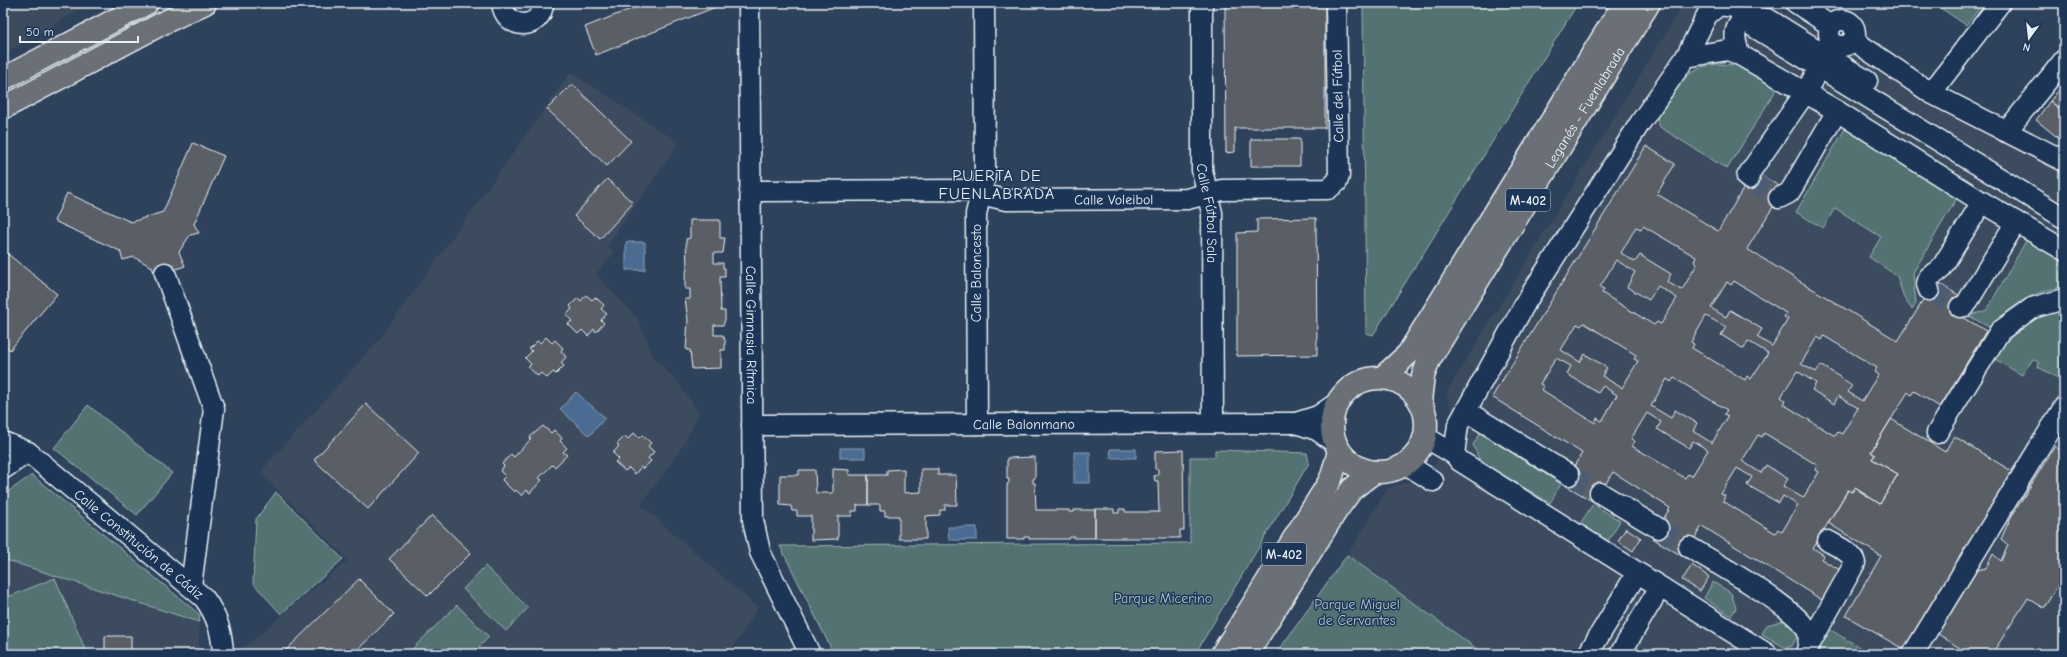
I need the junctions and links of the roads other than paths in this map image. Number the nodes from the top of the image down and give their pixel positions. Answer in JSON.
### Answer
{"nodes":[{"id":1,"x":117,"y":3,"type":"edge"},
{"id":2,"x":147,"y":3,"type":"edge"},
{"id":3,"x":205,"y":3,"type":"edge"},
{"id":4,"x":502,"y":3,"type":"edge"},
{"id":5,"x":543,"y":3,"type":"edge"},
{"id":6,"x":749,"y":3,"type":"edge"},
{"id":7,"x":984,"y":3,"type":"edge"},
{"id":8,"x":1202,"y":3,"type":"edge"},
{"id":9,"x":1336,"y":3,"type":"edge"},
{"id":10,"x":1624,"y":3,"type":"edge"},
{"id":11,"x":1649,"y":3,"type":"edge"},
{"id":12,"x":1796,"y":3,"type":"edge"},
{"id":13,"x":2000,"y":3,"type":"edge"},
{"id":14,"x":1745,"y":20,"type":"junction"},
{"id":15,"x":1833,"y":46,"type":"junction"},
{"id":16,"x":1740,"y":55,"type":"junction"},
{"id":17,"x":1686,"y":57,"type":"junction"},
{"id":18,"x":2064,"y":60,"type":"edge"},
{"id":19,"x":3,"y":70,"type":"edge"},
{"id":20,"x":3,"y":80,"type":"edge"},
{"id":21,"x":1805,"y":93,"type":"junction"},
{"id":22,"x":1931,"y":93,"type":"junction"},
{"id":23,"x":3,"y":108,"type":"edge"},
{"id":24,"x":1837,"y":111,"type":"junction"},
{"id":25,"x":2006,"y":132,"type":"junction"},
{"id":26,"x":2064,"y":161,"type":"edge"},
{"id":27,"x":1749,"y":179,"type":"dead end"},
{"id":28,"x":1332,"y":186,"type":"joint"},
{"id":29,"x":750,"y":191,"type":"junction"},
{"id":30,"x":1208,"y":194,"type":"junction"},
{"id":31,"x":981,"y":195,"type":"junction"},
{"id":32,"x":1779,"y":198,"type":"dead end"},
{"id":33,"x":1982,"y":202,"type":"junction"},
{"id":34,"x":2064,"y":204,"type":"edge"},
{"id":35,"x":2064,"y":218,"type":"edge"},
{"id":36,"x":2016,"y":222,"type":"junction"},
{"id":37,"x":2064,"y":250,"type":"edge"},
{"id":38,"x":165,"y":273,"type":"dead end"},
{"id":39,"x":1929,"y":290,"type":"dead end"},
{"id":40,"x":2064,"y":299,"type":"edge"},
{"id":41,"x":1960,"y":307,"type":"dead end"},
{"id":42,"x":1383,"y":377,"type":"junction"},
{"id":43,"x":1420,"y":401,"type":"junction"},
{"id":44,"x":1337,"y":403,"type":"junction"},
{"id":45,"x":2064,"y":407,"type":"edge"},
{"id":46,"x":1466,"y":411,"type":"junction"},
{"id":47,"x":1213,"y":423,"type":"junction"},
{"id":48,"x":1296,"y":423,"type":"junction"},
{"id":49,"x":977,"y":424,"type":"junction"},
{"id":50,"x":752,"y":425,"type":"junction"},
{"id":51,"x":1937,"y":433,"type":"dead end"},
{"id":52,"x":1424,"y":437,"type":"junction"},
{"id":53,"x":3,"y":442,"type":"edge"},
{"id":54,"x":1336,"y":446,"type":"junction"},
{"id":55,"x":28,"y":452,"type":"junction"},
{"id":56,"x":1454,"y":454,"type":"junction"},
{"id":57,"x":1406,"y":464,"type":"junction"},
{"id":58,"x":3,"y":469,"type":"edge"},
{"id":59,"x":1374,"y":472,"type":"junction"},
{"id":60,"x":1569,"y":475,"type":"tunnel mouth"},
{"id":61,"x":1433,"y":481,"type":"dead end"},
{"id":62,"x":1600,"y":493,"type":"tunnel mouth"},
{"id":63,"x":1658,"y":528,"type":"tunnel mouth"},
{"id":64,"x":1828,"y":541,"type":"dead end"},
{"id":65,"x":1689,"y":547,"type":"tunnel mouth"},
{"id":66,"x":1637,"y":573,"type":"junction"},
{"id":67,"x":191,"y":586,"type":"junction"},
{"id":68,"x":1660,"y":587,"type":"junction"},
{"id":69,"x":1807,"y":650,"type":"edge"},
{"id":70,"x":223,"y":654,"type":"edge"},
{"id":71,"x":810,"y":654,"type":"edge"},
{"id":72,"x":1222,"y":654,"type":"edge"},
{"id":73,"x":1247,"y":654,"type":"edge"},
{"id":74,"x":1588,"y":654,"type":"edge"},
{"id":75,"x":1620,"y":654,"type":"edge"},
{"id":76,"x":1767,"y":654,"type":"edge"},
{"id":77,"x":1913,"y":654,"type":"edge"}],
"edges":[{"from":1,"to":19,"type":"highway"},
{"from":2,"to":20,"type":"highway"},
{"from":3,"to":23,"type":"highway"},
{"from":4,"to":5,"type":"street"},
{"from":6,"to":29,"type":"street","name":"Calle Gimnasia Rítmica"},
{"from":7,"to":31,"type":"street","name":"Calle Baloncesto"},
{"from":8,"to":30,"type":"street","name":"Calle Fútbol Sala"},
{"from":9,"to":28,"type":"street","name":"Calle del Fútbol"},
{"from":10,"to":42,"type":"highway","name":"Leganés - Fuenlabrada","number":"M-402"},
{"from":11,"to":43,"type":"highway","name":"Leganés - Fuenlabrada","number":"M-402"},
{"from":12,"to":15,"type":"street"},
{"from":13,"to":22,"type":"street"},
{"from":14,"to":15,"type":"street"},
{"from":14,"to":16,"type":"street"},
{"from":14,"to":17,"type":"street"},
{"from":15,"to":21,"type":"street"},
{"from":15,"to":22,"type":"street"},
{"from":15,"to":34,"type":"street"},
{"from":15,"to":35,"type":"street"},
{"from":16,"to":17,"type":"street"},
{"from":16,"to":21,"type":"street"},
{"from":17,"to":46,"type":"street"},
{"from":18,"to":25,"type":"street"},
{"from":21,"to":24,"type":"street"},
{"from":21,"to":27,"type":"street"},
{"from":22,"to":25,"type":"street"},
{"from":24,"to":32,"type":"street"},
{"from":24,"to":33,"type":"street"},
{"from":25,"to":26,"type":"street"},
{"from":28,"to":30,"type":"street","name":"Calle Voleibol"},
{"from":29,"to":31,"type":"street","name":"Calle Voleibol"},
{"from":29,"to":50,"type":"street","name":"Calle Gimnasia Rítmica"},
{"from":30,"to":31,"type":"street","name":"Calle Voleibol"},
{"from":30,"to":47,"type":"street","name":"Calle Fútbol Sala"},
{"from":31,"to":49,"type":"street","name":"Calle Baloncesto"},
{"from":33,"to":36,"type":"street"},
{"from":33,"to":39,"type":"street"},
{"from":36,"to":37,"type":"street"},
{"from":36,"to":41,"type":"street"},
{"from":38,"to":67,"type":"street"},
{"from":40,"to":51,"type":"street"},
{"from":42,"to":43,"type":"highway","name":"Leganés - Fuenlabrada","number":"M-402"},
{"from":42,"to":44,"type":"highway","name":"Leganés - Fuenlabrada","number":"M-402"},
{"from":43,"to":52,"type":"highway","name":"Leganés - Fuenlabrada","number":"M-402"},
{"from":44,"to":48,"type":"street","name":"Calle Balonmano"},
{"from":44,"to":54,"type":"highway","name":"Leganés - Fuenlabrada","number":"M-402"},
{"from":45,"to":77,"type":"street"},
{"from":46,"to":56,"type":"street"},
{"from":46,"to":60,"type":"street"},
{"from":47,"to":48,"type":"street","name":"Calle Balonmano"},
{"from":47,"to":49,"type":"street","name":"Calle Balonmano"},
{"from":48,"to":54,"type":"street","name":"Calle Balonmano"},
{"from":49,"to":50,"type":"street","name":"Calle Balonmano"},
{"from":50,"to":71,"type":"street","name":"Calle Gimnasia Rítmica"},
{"from":52,"to":56,"type":"street"},
{"from":52,"to":57,"type":"highway","name":"Leganés - Fuenlabrada","number":"M-402"},
{"from":53,"to":55,"type":"street","name":"Calle Constitución de Cádiz"},
{"from":54,"to":59,"type":"highway","name":"Leganés - Fuenlabrada","number":"M-402"},
{"from":54,"to":72,"type":"highway","name":"Leganés - Fuenlabrada","number":"M-402"},
{"from":55,"to":58,"type":"street"},
{"from":55,"to":67,"type":"street","name":"Calle Constitución de Cádiz"},
{"from":56,"to":66,"type":"street"},
{"from":57,"to":59,"type":"highway","name":"Leganés - Fuenlabrada","number":"M-402"},
{"from":57,"to":61,"type":"street"},
{"from":59,"to":73,"type":"highway","name":"Leganés - Fuenlabrada","number":"M-402"},
{"from":62,"to":63,"type":"street"},
{"from":64,"to":69,"type":"street"},
{"from":65,"to":69,"type":"street"},
{"from":66,"to":68,"type":"street"},
{"from":66,"to":74,"type":"street"},
{"from":67,"to":70,"type":"street","name":"Calle Constitución de Cádiz"},
{"from":68,"to":75,"type":"street"},
{"from":68,"to":76,"type":"street"}]}
